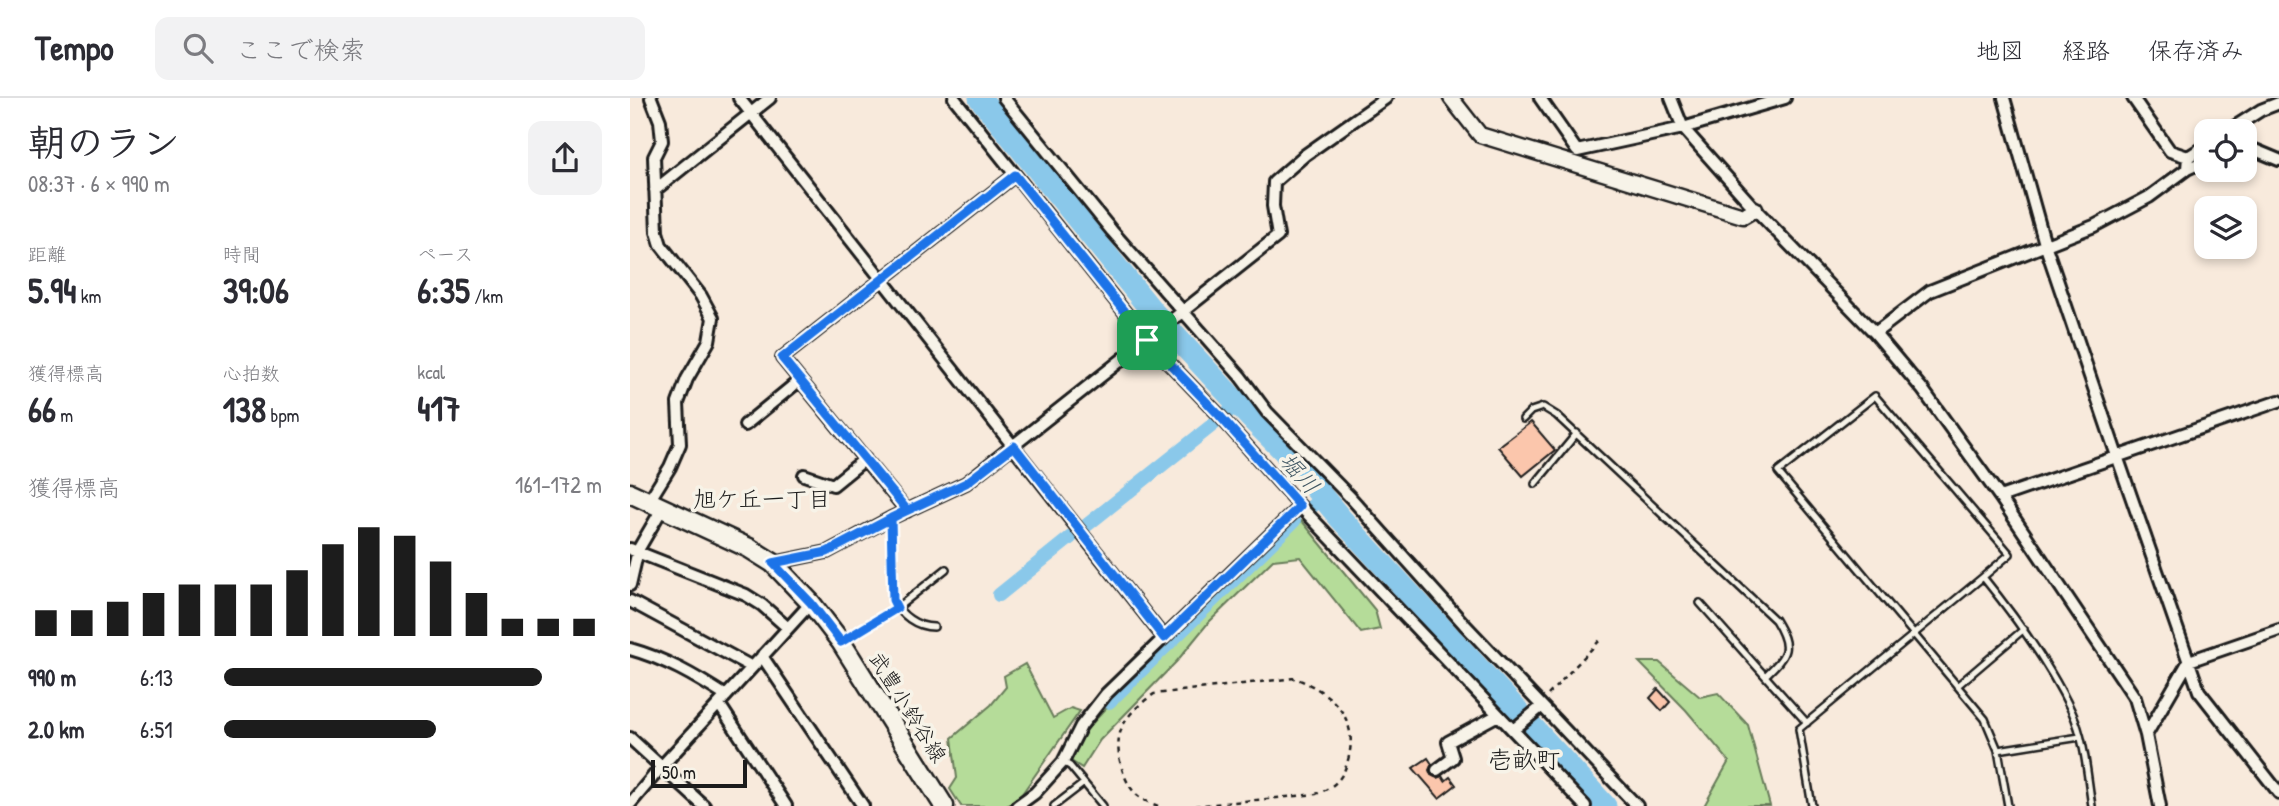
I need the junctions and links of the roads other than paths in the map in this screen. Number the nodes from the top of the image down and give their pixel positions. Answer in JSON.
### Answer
{"nodes":[{"id":1,"x":651,"y":98,"type":"edge"},
{"id":2,"x":739,"y":98,"type":"edge"},
{"id":3,"x":770,"y":98,"type":"edge"},
{"id":4,"x":954,"y":98,"type":"edge"},
{"id":5,"x":1004,"y":98,"type":"edge"},
{"id":6,"x":1386,"y":98,"type":"edge"},
{"id":7,"x":1451,"y":98,"type":"edge"},
{"id":8,"x":1540,"y":98,"type":"edge"},
{"id":9,"x":1671,"y":98,"type":"edge"},
{"id":10,"x":1785,"y":98,"type":"edge"},
{"id":11,"x":2004,"y":98,"type":"edge"},
{"id":12,"x":2133,"y":98,"type":"edge"},
{"id":13,"x":2279,"y":103,"type":"edge"},
{"id":14,"x":751,"y":113,"type":"junction"},
{"id":15,"x":2247,"y":119,"type":"edge"},
{"id":16,"x":1683,"y":128,"type":"junction"},
{"id":17,"x":2257,"y":151,"type":"edge"},
{"id":18,"x":2194,"y":153,"type":"edge"},
{"id":19,"x":2188,"y":157,"type":"junction"},
{"id":20,"x":2279,"y":160,"type":"edge"},
{"id":21,"x":2194,"y":166,"type":"edge"},
{"id":22,"x":2188,"y":169,"type":"junction"},
{"id":23,"x":1015,"y":175,"type":"junction"},
{"id":24,"x":655,"y":190,"type":"junction"},
{"id":25,"x":1755,"y":209,"type":"junction"},
{"id":26,"x":2045,"y":244,"type":"junction"},
{"id":27,"x":882,"y":278,"type":"junction"},
{"id":28,"x":1182,"y":312,"type":"junction"},
{"id":29,"x":1875,"y":333,"type":"junction"},
{"id":30,"x":1147,"y":340,"type":"junction"},
{"id":31,"x":800,"y":380,"type":"junction"},
{"id":32,"x":2279,"y":401,"type":"edge"},
{"id":33,"x":1523,"y":419,"type":"dead end"},
{"id":34,"x":745,"y":425,"type":"dead end"},
{"id":35,"x":1577,"y":433,"type":"junction"},
{"id":36,"x":1014,"y":446,"type":"junction"},
{"id":37,"x":2117,"y":456,"type":"junction"},
{"id":38,"x":865,"y":459,"type":"junction"},
{"id":39,"x":804,"y":475,"type":"dead end"},
{"id":40,"x":1535,"y":484,"type":"dead end"},
{"id":41,"x":630,"y":493,"type":"edge"},
{"id":42,"x":2000,"y":497,"type":"junction"},
{"id":43,"x":656,"y":504,"type":"junction"},
{"id":44,"x":1300,"y":506,"type":"junction"},
{"id":45,"x":907,"y":510,"type":"junction"},
{"id":46,"x":891,"y":518,"type":"junction"},
{"id":47,"x":634,"y":549,"type":"edge"},
{"id":48,"x":773,"y":563,"type":"junction"},
{"id":49,"x":946,"y":569,"type":"dead end"},
{"id":50,"x":1983,"y":577,"type":"junction"},
{"id":51,"x":630,"y":584,"type":"edge"},
{"id":52,"x":630,"y":601,"type":"edge"},
{"id":53,"x":811,"y":603,"type":"junction"},
{"id":54,"x":1699,"y":603,"type":"dead end"},
{"id":55,"x":897,"y":608,"type":"junction"},
{"id":56,"x":934,"y":627,"type":"dead end"},
{"id":57,"x":788,"y":628,"type":"junction"},
{"id":58,"x":2024,"y":629,"type":"junction"},
{"id":59,"x":2279,"y":630,"type":"edge"},
{"id":60,"x":1914,"y":635,"type":"junction"},
{"id":61,"x":1164,"y":638,"type":"junction"},
{"id":62,"x":841,"y":642,"type":"junction"},
{"id":63,"x":630,"y":649,"type":"edge"},
{"id":64,"x":762,"y":656,"type":"junction"},
{"id":65,"x":2189,"y":661,"type":"junction"},
{"id":66,"x":752,"y":667,"type":"junction"},
{"id":67,"x":1765,"y":676,"type":"junction"},
{"id":68,"x":1956,"y":686,"type":"junction"},
{"id":69,"x":723,"y":700,"type":"junction"},
{"id":70,"x":1541,"y":707,"type":"junction"},
{"id":71,"x":1499,"y":715,"type":"junction"},
{"id":72,"x":1807,"y":723,"type":"junction"},
{"id":73,"x":1513,"y":730,"type":"junction"},
{"id":74,"x":2146,"y":735,"type":"junction"},
{"id":75,"x":2080,"y":737,"type":"junction"},
{"id":76,"x":630,"y":738,"type":"edge"},
{"id":77,"x":1998,"y":750,"type":"junction"},
{"id":78,"x":1063,"y":762,"type":"junction"},
{"id":79,"x":662,"y":766,"type":"junction"},
{"id":80,"x":1437,"y":770,"type":"dead end"},
{"id":81,"x":1084,"y":783,"type":"junction"},
{"id":82,"x":2279,"y":793,"type":"edge"},
{"id":83,"x":630,"y":804,"type":"edge"},
{"id":84,"x":704,"y":806,"type":"edge"},
{"id":85,"x":786,"y":806,"type":"edge"},
{"id":86,"x":863,"y":806,"type":"edge"},
{"id":87,"x":944,"y":806,"type":"edge"},
{"id":88,"x":1017,"y":806,"type":"edge"},
{"id":89,"x":1054,"y":806,"type":"edge"},
{"id":90,"x":1103,"y":806,"type":"edge"},
{"id":91,"x":1585,"y":806,"type":"edge"},
{"id":92,"x":1637,"y":806,"type":"edge"},
{"id":93,"x":1812,"y":806,"type":"edge"},
{"id":94,"x":2008,"y":806,"type":"edge"},
{"id":95,"x":2092,"y":806,"type":"edge"},
{"id":96,"x":2160,"y":806,"type":"edge"}],
"edges":[{"from":1,"to":24,"type":"street"},
{"from":2,"to":14,"type":"street"},
{"from":3,"to":14,"type":"street"},
{"from":4,"to":23,"type":"street"},
{"from":5,"to":28,"type":"street"},
{"from":6,"to":28,"type":"street"},
{"from":7,"to":25,"type":"street"},
{"from":8,"to":16,"type":"street"},
{"from":9,"to":16,"type":"street"},
{"from":10,"to":16,"type":"street"},
{"from":11,"to":26,"type":"street"},
{"from":12,"to":19,"type":"street"},
{"from":13,"to":15,"type":"street"},
{"from":14,"to":24,"type":"street"},
{"from":14,"to":27,"type":"street"},
{"from":16,"to":25,"type":"street"},
{"from":17,"to":20,"type":"street"},
{"from":18,"to":19,"type":"street"},
{"from":19,"to":22,"type":"street"},
{"from":21,"to":22,"type":"street"},
{"from":22,"to":26,"type":"street"},
{"from":23,"to":27,"type":"street"},
{"from":23,"to":30,"type":"street"},
{"from":24,"to":43,"type":"street"},
{"from":25,"to":29,"type":"street"},
{"from":26,"to":29,"type":"street"},
{"from":26,"to":37,"type":"street"},
{"from":27,"to":31,"type":"street"},
{"from":27,"to":36,"type":"street"},
{"from":28,"to":30,"type":"street"},
{"from":28,"to":70,"type":"street"},
{"from":29,"to":42,"type":"street"},
{"from":30,"to":36,"type":"street"},
{"from":30,"to":44,"type":"street"},
{"from":31,"to":34,"type":"street"},
{"from":31,"to":38,"type":"street"},
{"from":32,"to":37,"type":"street"},
{"from":33,"to":35,"type":"lane"},
{"from":35,"to":40,"type":"lane"},
{"from":35,"to":67,"type":"lane"},
{"from":36,"to":45,"type":"street"},
{"from":36,"to":61,"type":"street"},
{"from":37,"to":42,"type":"street"},
{"from":37,"to":65,"type":"street"},
{"from":38,"to":39,"type":"street"},
{"from":38,"to":45,"type":"street"},
{"from":41,"to":43,"type":"main road","name":"武豊小鈴谷線"},
{"from":42,"to":74,"type":"street"},
{"from":43,"to":47,"type":"street"},
{"from":43,"to":48,"type":"main road","name":"武豊小鈴谷線"},
{"from":44,"to":61,"type":"street"},
{"from":44,"to":71,"type":"street"},
{"from":45,"to":46,"type":"street"},
{"from":46,"to":48,"type":"street"},
{"from":46,"to":55,"type":"lane"},
{"from":47,"to":51,"type":"street"},
{"from":47,"to":57,"type":"street"},
{"from":48,"to":53,"type":"main road","name":"武豊小鈴谷線"},
{"from":49,"to":55,"type":"lane"},
{"from":50,"to":58,"type":"lane"},
{"from":50,"to":60,"type":"lane"},
{"from":50,"to":60,"type":"lane"},
{"from":52,"to":66,"type":"street"},
{"from":53,"to":57,"type":"street"},
{"from":53,"to":62,"type":"main road","name":"武豊小鈴谷線"},
{"from":54,"to":67,"type":"lane"},
{"from":55,"to":56,"type":"lane"},
{"from":55,"to":62,"type":"lane"},
{"from":57,"to":64,"type":"street"},
{"from":58,"to":68,"type":"lane"},
{"from":58,"to":75,"type":"lane"},
{"from":59,"to":65,"type":"street"},
{"from":60,"to":68,"type":"lane"},
{"from":60,"to":72,"type":"lane"},
{"from":61,"to":78,"type":"street"},
{"from":62,"to":87,"type":"main road","name":"武豊小鈴谷線"},
{"from":63,"to":69,"type":"street"},
{"from":64,"to":66,"type":"street"},
{"from":64,"to":86,"type":"street"},
{"from":65,"to":74,"type":"street"},
{"from":65,"to":82,"type":"street"},
{"from":66,"to":69,"type":"street"},
{"from":67,"to":72,"type":"lane"},
{"from":68,"to":77,"type":"lane"},
{"from":69,"to":79,"type":"street"},
{"from":69,"to":85,"type":"street"},
{"from":70,"to":73,"type":"street"},
{"from":70,"to":92,"type":"street"},
{"from":71,"to":73,"type":"street"},
{"from":71,"to":80,"type":"street"},
{"from":72,"to":93,"type":"lane"},
{"from":73,"to":91,"type":"street"},
{"from":74,"to":96,"type":"street"},
{"from":75,"to":77,"type":"lane"},
{"from":75,"to":95,"type":"lane"},
{"from":76,"to":79,"type":"street"},
{"from":77,"to":94,"type":"lane"},
{"from":78,"to":81,"type":"lane"},
{"from":78,"to":88,"type":"street"},
{"from":79,"to":83,"type":"street"},
{"from":79,"to":84,"type":"street"},
{"from":81,"to":89,"type":"lane"},
{"from":81,"to":90,"type":"lane"}]}
